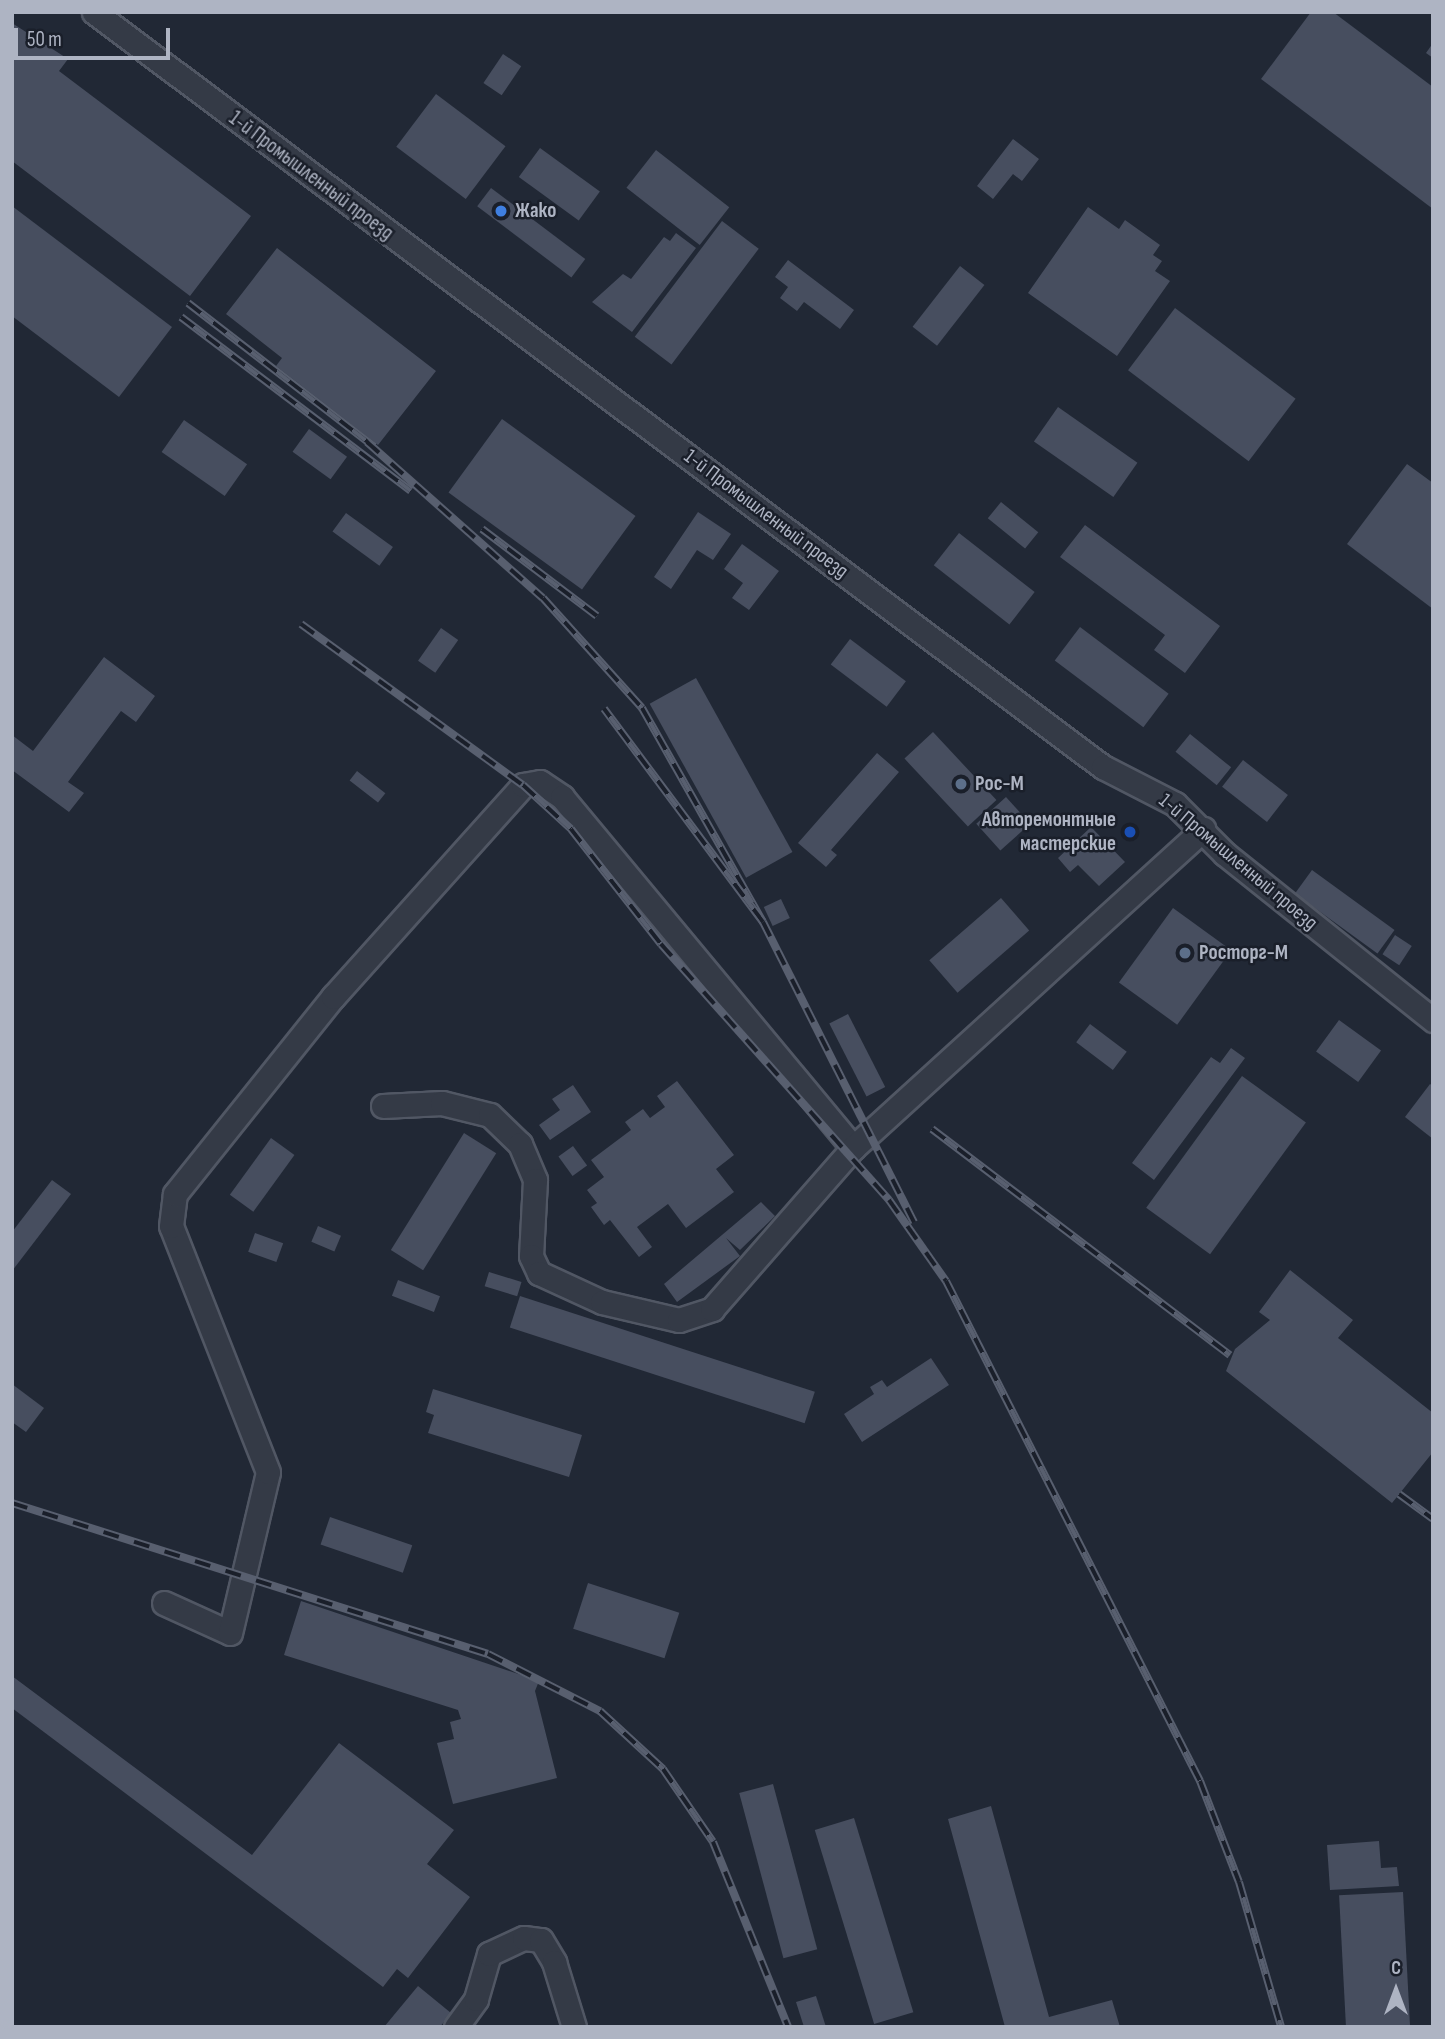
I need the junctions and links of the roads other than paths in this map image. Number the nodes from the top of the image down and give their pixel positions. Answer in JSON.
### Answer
{"nodes":[{"id":1,"x":94,"y":12,"type":"edge"},
{"id":2,"x":1203,"y":829,"type":"junction"},
{"id":3,"x":1433,"y":1020,"type":"edge"},
{"id":4,"x":383,"y":1106,"type":"dead end"},
{"id":5,"x":853,"y":1149,"type":"junction"},
{"id":6,"x":164,"y":1603,"type":"dead end"},
{"id":7,"x":456,"y":2027,"type":"edge"},
{"id":8,"x":573,"y":2027,"type":"edge"}],
"edges":[{"from":1,"to":2,"type":"street","name":"1-й Промышленный проезд"},
{"from":2,"to":3,"type":"street","name":"1-й Промышленный проезд"},
{"from":2,"to":5,"type":"street"},
{"from":4,"to":5,"type":"street"},
{"from":5,"to":6,"type":"street"},
{"from":7,"to":8,"type":"street"}]}
